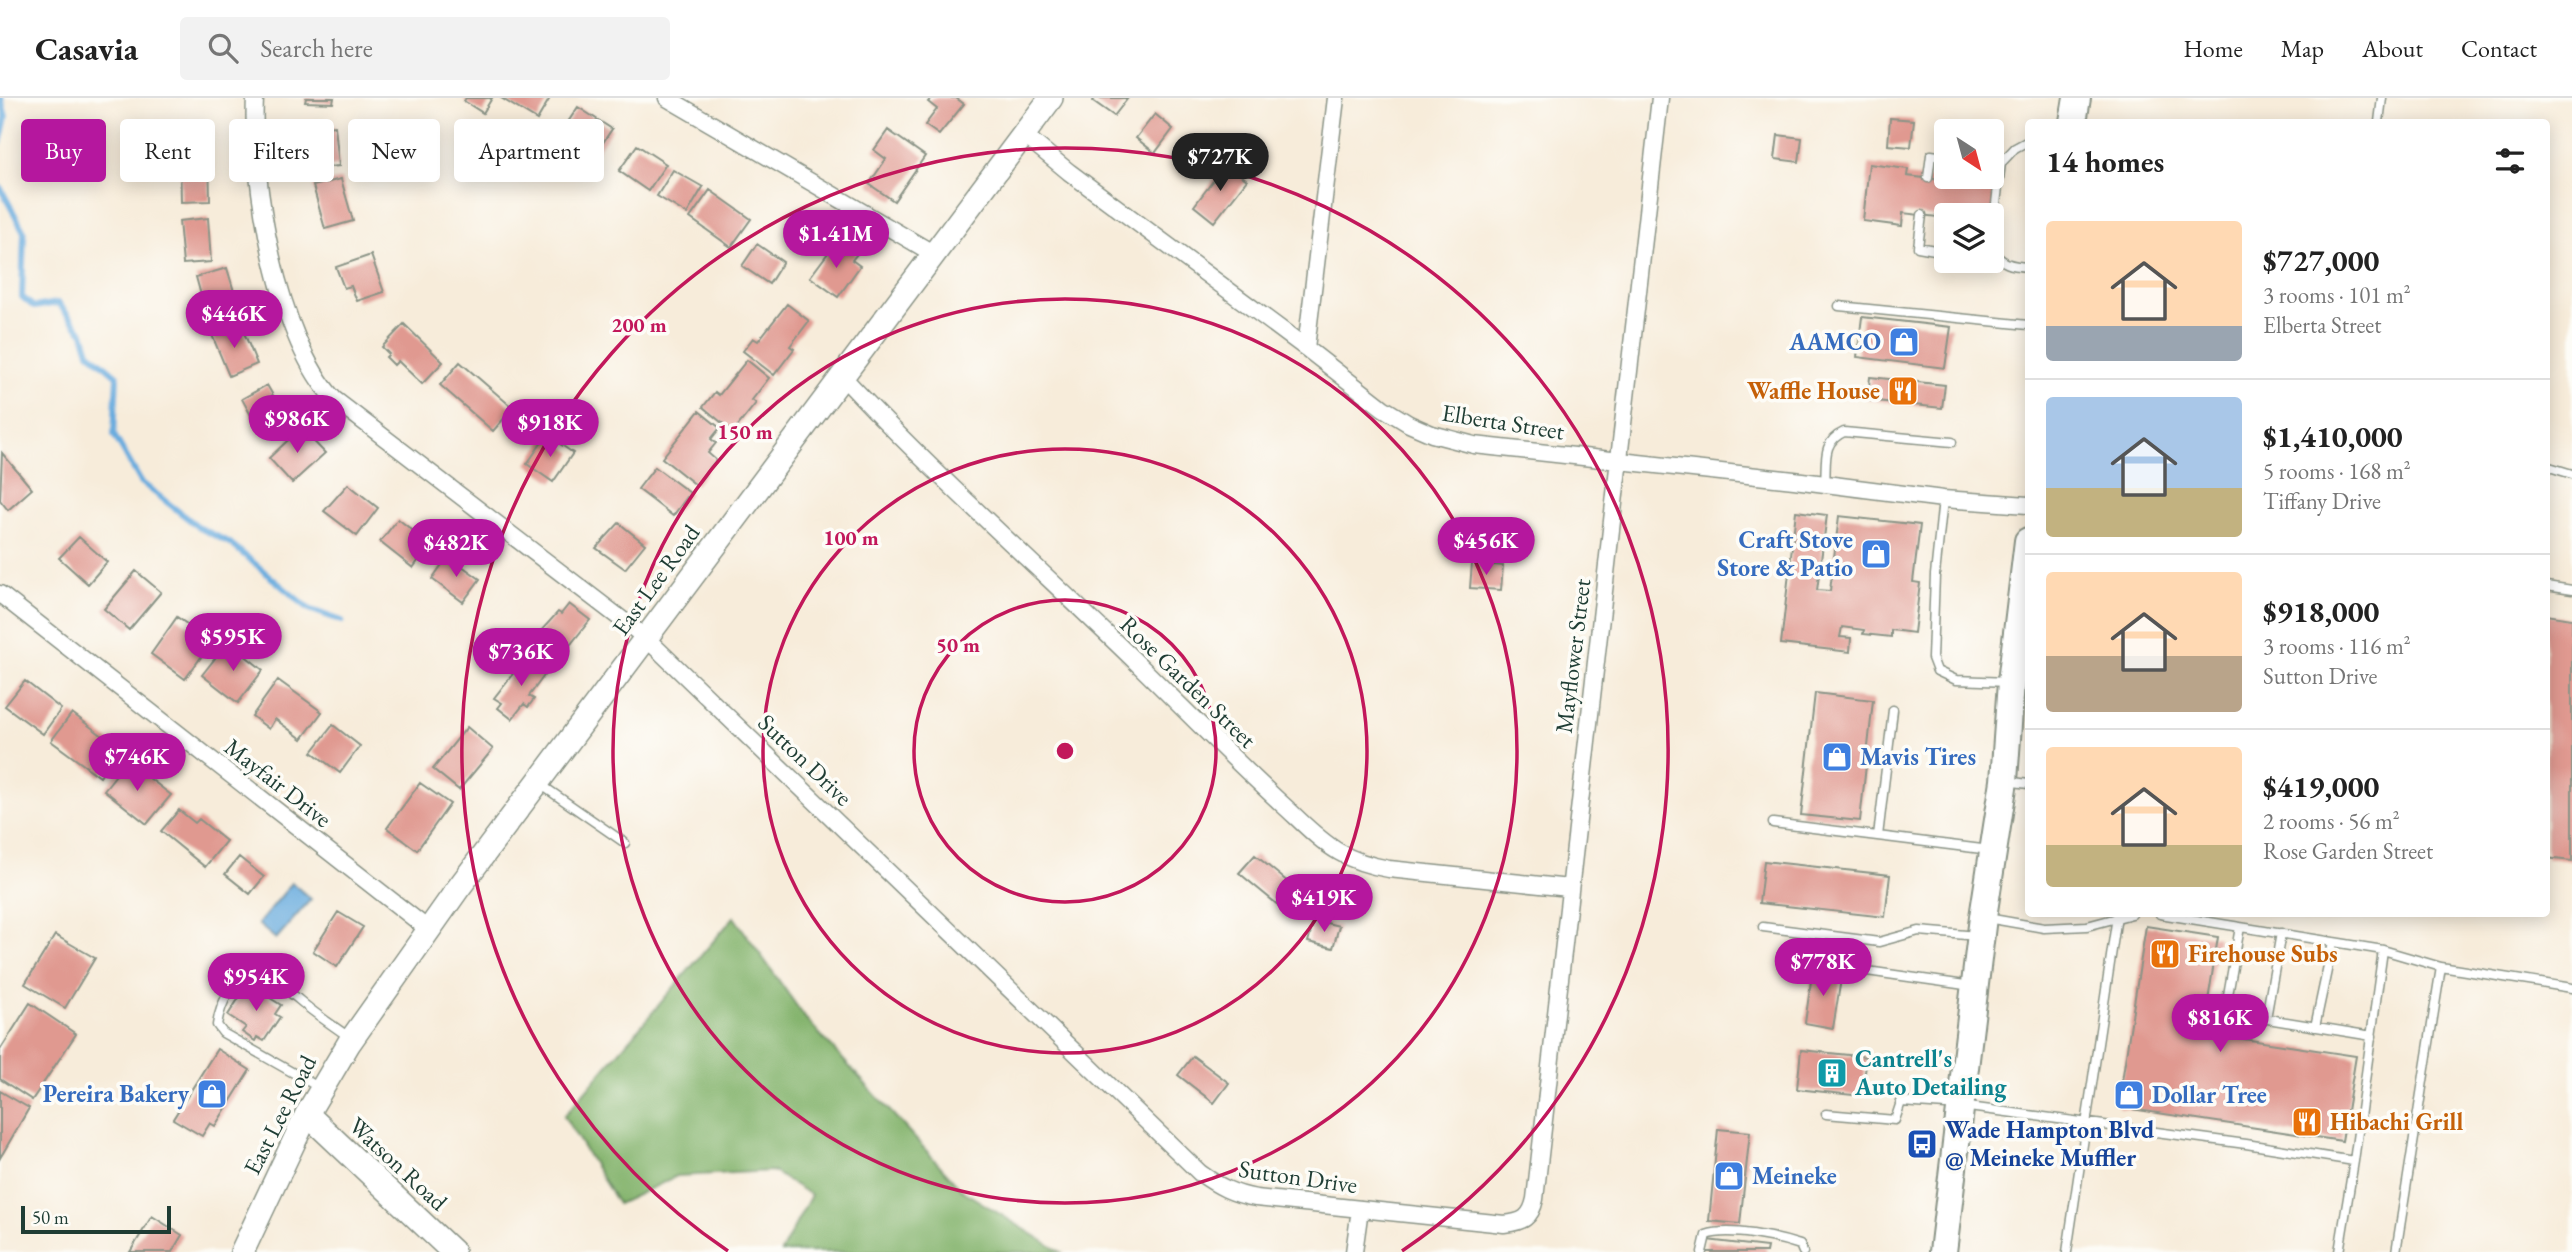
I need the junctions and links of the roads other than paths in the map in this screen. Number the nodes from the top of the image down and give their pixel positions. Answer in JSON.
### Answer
{"nodes":[{"id":1,"x":255,"y":98,"type":"edge"},
{"id":2,"x":667,"y":98,"type":"edge"},
{"id":3,"x":1051,"y":98,"type":"edge"},
{"id":4,"x":1336,"y":98,"type":"edge"},
{"id":5,"x":1660,"y":98,"type":"edge"},
{"id":6,"x":2077,"y":98,"type":"edge"},
{"id":7,"x":2382,"y":98,"type":"edge"},
{"id":8,"x":2074,"y":119,"type":"edge"},
{"id":9,"x":2379,"y":119,"type":"edge"},
{"id":10,"x":1024,"y":134,"type":"junction"},
{"id":11,"x":2025,"y":143,"type":"edge"},
{"id":12,"x":1934,"y":155,"type":"edge"},
{"id":13,"x":2004,"y":157,"type":"edge"},
{"id":14,"x":1928,"y":178,"type":"dead end"},
{"id":15,"x":1922,"y":215,"type":"dead end"},
{"id":16,"x":1934,"y":250,"type":"edge"},
{"id":17,"x":934,"y":254,"type":"junction"},
{"id":18,"x":2004,"y":263,"type":"edge"},
{"id":19,"x":2025,"y":267,"type":"edge"},
{"id":20,"x":1839,"y":306,"type":"dead end"},
{"id":21,"x":2025,"y":325,"type":"edge"},
{"id":22,"x":1306,"y":348,"type":"junction"},
{"id":23,"x":842,"y":376,"type":"junction"},
{"id":24,"x":1952,"y":442,"type":"dead end"},
{"id":25,"x":1619,"y":461,"type":"junction"},
{"id":26,"x":2550,"y":467,"type":"edge"},
{"id":27,"x":2572,"y":474,"type":"edge"},
{"id":28,"x":1825,"y":484,"type":"junction"},
{"id":29,"x":1942,"y":499,"type":"junction"},
{"id":30,"x":2025,"y":505,"type":"edge"},
{"id":31,"x":2025,"y":578,"type":"edge"},
{"id":32,"x":2550,"y":587,"type":"edge"},
{"id":33,"x":2572,"y":590,"type":"edge"},
{"id":34,"x":0,"y":594,"type":"edge"},
{"id":35,"x":646,"y":638,"type":"junction"},
{"id":36,"x":2011,"y":682,"type":"junction"},
{"id":37,"x":1893,"y":710,"type":"dead end"},
{"id":38,"x":2016,"y":782,"type":"edge"},
{"id":39,"x":538,"y":783,"type":"junction"},
{"id":40,"x":1773,"y":823,"type":"dead end"},
{"id":41,"x":1878,"y":836,"type":"junction"},
{"id":42,"x":625,"y":843,"type":"dead end"},
{"id":43,"x":1993,"y":850,"type":"junction"},
{"id":44,"x":1569,"y":888,"type":"junction"},
{"id":45,"x":2114,"y":917,"type":"edge"},
{"id":46,"x":2117,"y":917,"type":"edge"},
{"id":47,"x":2180,"y":917,"type":"edge"},
{"id":48,"x":2240,"y":926,"type":"junction"},
{"id":49,"x":1763,"y":927,"type":"dead end"},
{"id":50,"x":1982,"y":927,"type":"junction"},
{"id":51,"x":429,"y":930,"type":"junction"},
{"id":52,"x":2280,"y":933,"type":"junction"},
{"id":53,"x":2333,"y":942,"type":"junction"},
{"id":54,"x":2384,"y":950,"type":"junction"},
{"id":55,"x":2441,"y":967,"type":"junction"},
{"id":56,"x":1853,"y":970,"type":"dead end"},
{"id":57,"x":1975,"y":986,"type":"junction"},
{"id":58,"x":2572,"y":988,"type":"edge"},
{"id":59,"x":2266,"y":1018,"type":"junction"},
{"id":60,"x":2315,"y":1027,"type":"junction"},
{"id":61,"x":2372,"y":1036,"type":"junction"},
{"id":62,"x":352,"y":1039,"type":"junction"},
{"id":63,"x":321,"y":1088,"type":"junction"},
{"id":64,"x":1961,"y":1106,"type":"junction"},
{"id":65,"x":307,"y":1114,"type":"junction"},
{"id":66,"x":1826,"y":1114,"type":"dead end"},
{"id":67,"x":2086,"y":1122,"type":"junction"},
{"id":68,"x":2354,"y":1161,"type":"junction"},
{"id":69,"x":1360,"y":1209,"type":"junction"},
{"id":70,"x":1528,"y":1217,"type":"joint"},
{"id":71,"x":242,"y":1252,"type":"edge"},
{"id":72,"x":453,"y":1252,"type":"edge"},
{"id":73,"x":1354,"y":1252,"type":"edge"},
{"id":74,"x":1702,"y":1252,"type":"edge"},
{"id":75,"x":1803,"y":1252,"type":"edge"},
{"id":76,"x":1943,"y":1252,"type":"edge"},
{"id":77,"x":2067,"y":1252,"type":"edge"},
{"id":78,"x":2339,"y":1252,"type":"edge"},
{"id":79,"x":2396,"y":1252,"type":"edge"}],
"edges":[{"from":1,"to":35,"type":"street","name":"Sutton Drive"},
{"from":2,"to":17,"type":"street"},
{"from":3,"to":10,"type":"street","name":"East Lee Road"},
{"from":4,"to":22,"type":"street"},
{"from":5,"to":25,"type":"street","name":"Mayflower Street"},
{"from":6,"to":8,"type":"main road"},
{"from":7,"to":9,"type":"lane"},
{"from":10,"to":17,"type":"street","name":"East Lee Road"},
{"from":10,"to":22,"type":"street","name":"Elberta Street"},
{"from":11,"to":13,"type":"lane"},
{"from":12,"to":14,"type":"lane"},
{"from":15,"to":16,"type":"lane"},
{"from":17,"to":23,"type":"street","name":"East Lee Road"},
{"from":18,"to":19,"type":"lane"},
{"from":20,"to":21,"type":"lane"},
{"from":22,"to":25,"type":"street","name":"Elberta Street"},
{"from":23,"to":35,"type":"street","name":"East Lee Road"},
{"from":23,"to":44,"type":"street","name":"Rose Garden Street"},
{"from":24,"to":28,"type":"lane"},
{"from":25,"to":28,"type":"street","name":"Elberta Street"},
{"from":25,"to":44,"type":"street","name":"Mayflower Street"},
{"from":26,"to":27,"type":"lane"},
{"from":28,"to":29,"type":"street","name":"Elberta Street"},
{"from":29,"to":30,"type":"street","name":"Elberta Street"},
{"from":29,"to":36,"type":"lane"},
{"from":31,"to":36,"type":"main road"},
{"from":32,"to":33,"type":"lane"},
{"from":34,"to":51,"type":"street","name":"Mayfair Drive"},
{"from":35,"to":39,"type":"street","name":"East Lee Road"},
{"from":35,"to":69,"type":"street","name":"Sutton Drive"},
{"from":36,"to":38,"type":"main road"},
{"from":37,"to":41,"type":"lane"},
{"from":38,"to":43,"type":"main road"},
{"from":39,"to":42,"type":"lane"},
{"from":39,"to":51,"type":"street","name":"East Lee Road"},
{"from":40,"to":41,"type":"lane"},
{"from":41,"to":43,"type":"lane"},
{"from":43,"to":50,"type":"main road"},
{"from":44,"to":70,"type":"street","name":"Mayflower Street"},
{"from":45,"to":50,"type":"lane"},
{"from":46,"to":67,"type":"lane"},
{"from":47,"to":48,"type":"lane"},
{"from":48,"to":52,"type":"lane"},
{"from":48,"to":59,"type":"lane"},
{"from":49,"to":50,"type":"lane"},
{"from":50,"to":57,"type":"main road"},
{"from":51,"to":62,"type":"street","name":"East Lee Road"},
{"from":52,"to":53,"type":"lane"},
{"from":52,"to":59,"type":"lane"},
{"from":53,"to":54,"type":"lane"},
{"from":53,"to":60,"type":"lane"},
{"from":54,"to":55,"type":"lane"},
{"from":54,"to":61,"type":"lane"},
{"from":55,"to":58,"type":"lane"},
{"from":55,"to":79,"type":"lane"},
{"from":56,"to":57,"type":"lane"},
{"from":57,"to":64,"type":"main road"},
{"from":59,"to":60,"type":"lane"},
{"from":60,"to":61,"type":"lane"},
{"from":61,"to":68,"type":"lane"},
{"from":62,"to":63,"type":"street","name":"East Lee Road"},
{"from":62,"to":63,"type":"lane"},
{"from":63,"to":65,"type":"street","name":"East Lee Road"},
{"from":64,"to":66,"type":"lane"},
{"from":64,"to":67,"type":"lane"},
{"from":64,"to":76,"type":"main road"},
{"from":65,"to":71,"type":"street","name":"East Lee Road"},
{"from":65,"to":72,"type":"street","name":"Watson Road"},
{"from":67,"to":68,"type":"lane"},
{"from":67,"to":77,"type":"lane"},
{"from":68,"to":78,"type":"lane"},
{"from":69,"to":70,"type":"street","name":"Sutton Drive"},
{"from":69,"to":73,"type":"street"},
{"from":74,"to":75,"type":"lane"}]}
